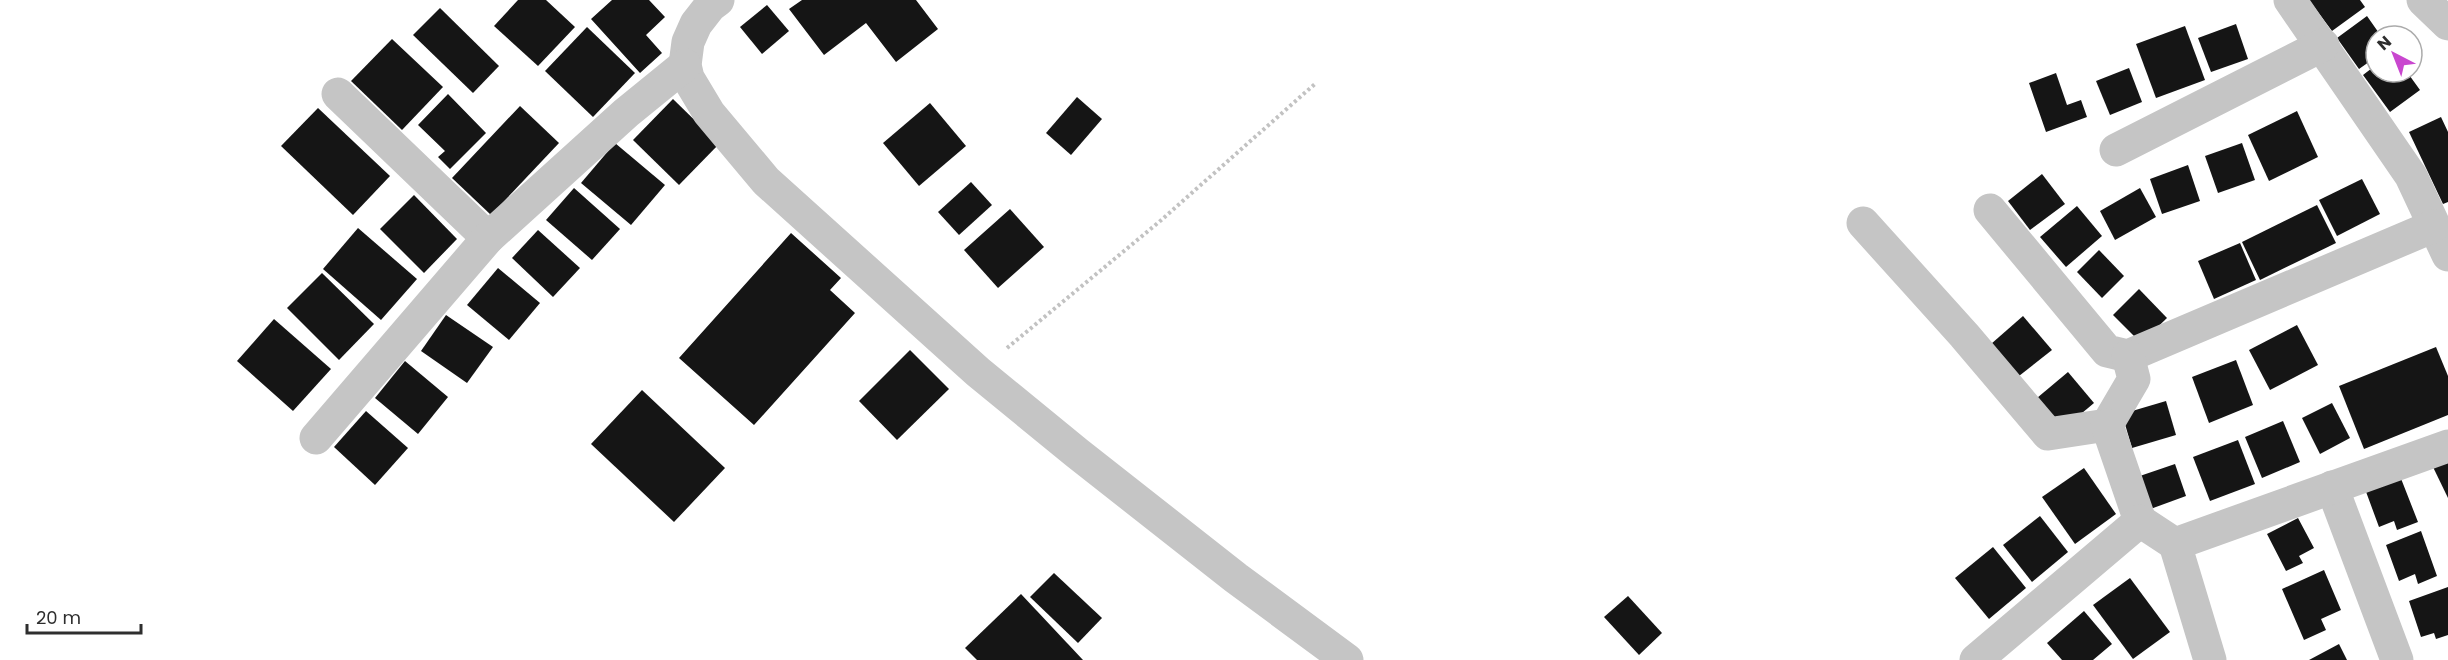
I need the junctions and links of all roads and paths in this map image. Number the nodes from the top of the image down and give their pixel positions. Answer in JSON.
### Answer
{"nodes":[{"id":1,"x":718,"y":0,"type":"edge"},
{"id":2,"x":2290,"y":0,"type":"edge"},
{"id":3,"x":2424,"y":0,"type":"edge"},
{"id":4,"x":2448,"y":24,"type":"edge"},
{"id":5,"x":2323,"y":45,"type":"junction"},
{"id":6,"x":685,"y":65,"type":"junction"},
{"id":7,"x":1316,"y":83,"type":"dead end"},
{"id":8,"x":338,"y":94,"type":"dead end"},
{"id":9,"x":2116,"y":150,"type":"dead end"},
{"id":10,"x":1990,"y":210,"type":"dead end"},
{"id":11,"x":1863,"y":223,"type":"dead end"},
{"id":12,"x":2434,"y":226,"type":"junction"},
{"id":13,"x":488,"y":238,"type":"junction"},
{"id":14,"x":2448,"y":255,"type":"edge"},
{"id":15,"x":2128,"y":356,"type":"junction"},
{"id":16,"x":978,"y":372,"type":"junction"},
{"id":17,"x":2107,"y":425,"type":"junction"},
{"id":18,"x":316,"y":438,"type":"dead end"},
{"id":19,"x":2448,"y":446,"type":"edge"},
{"id":20,"x":2332,"y":487,"type":"junction"},
{"id":21,"x":2140,"y":521,"type":"junction"},
{"id":22,"x":2175,"y":544,"type":"junction"},
{"id":23,"x":1347,"y":660,"type":"edge"},
{"id":24,"x":1976,"y":660,"type":"edge"},
{"id":25,"x":2210,"y":660,"type":"edge"},
{"id":26,"x":2397,"y":660,"type":"edge"}],
"edges":[{"from":1,"to":6,"type":"street"},
{"from":2,"to":5,"type":"street"},
{"from":3,"to":4,"type":"street"},
{"from":5,"to":9,"type":"street"},
{"from":5,"to":12,"type":"street"},
{"from":6,"to":13,"type":"street"},
{"from":6,"to":16,"type":"street"},
{"from":7,"to":16,"type":"path"},
{"from":8,"to":13,"type":"street"},
{"from":10,"to":15,"type":"street"},
{"from":11,"to":17,"type":"street"},
{"from":12,"to":14,"type":"street"},
{"from":12,"to":15,"type":"street"},
{"from":13,"to":18,"type":"street"},
{"from":15,"to":17,"type":"street"},
{"from":16,"to":23,"type":"street"},
{"from":17,"to":21,"type":"street"},
{"from":19,"to":20,"type":"street"},
{"from":20,"to":22,"type":"street"},
{"from":20,"to":26,"type":"street"},
{"from":21,"to":22,"type":"street"},
{"from":21,"to":24,"type":"street"},
{"from":22,"to":25,"type":"street"}]}
